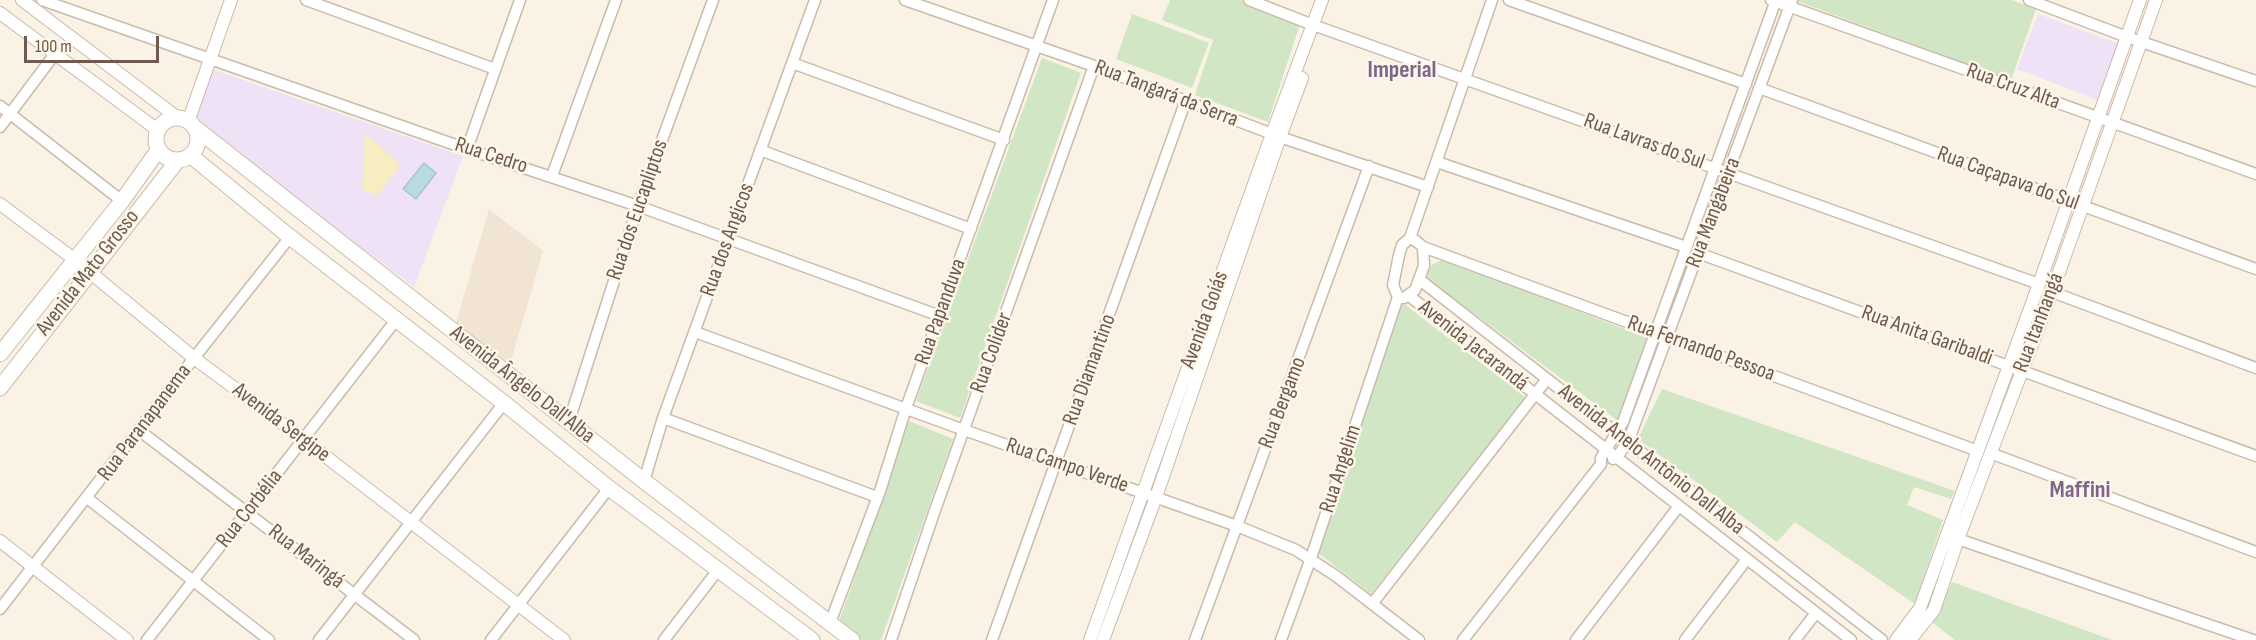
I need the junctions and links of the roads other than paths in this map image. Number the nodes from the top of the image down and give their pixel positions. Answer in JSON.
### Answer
{"nodes":[{"id":1,"x":22,"y":0,"type":"edge"},
{"id":2,"x":42,"y":0,"type":"edge"},
{"id":3,"x":231,"y":0,"type":"edge"},
{"id":4,"x":306,"y":0,"type":"edge"},
{"id":5,"x":520,"y":0,"type":"edge"},
{"id":6,"x":616,"y":0,"type":"edge"},
{"id":7,"x":713,"y":0,"type":"edge"},
{"id":8,"x":815,"y":0,"type":"edge"},
{"id":9,"x":905,"y":0,"type":"edge"},
{"id":10,"x":1053,"y":0,"type":"edge"},
{"id":11,"x":1249,"y":0,"type":"edge"},
{"id":12,"x":1322,"y":0,"type":"edge"},
{"id":13,"x":1331,"y":0,"type":"edge"},
{"id":14,"x":1492,"y":0,"type":"edge"},
{"id":15,"x":1509,"y":0,"type":"edge"},
{"id":16,"x":1774,"y":0,"type":"edge"},
{"id":17,"x":2029,"y":0,"type":"edge"},
{"id":18,"x":2140,"y":0,"type":"edge"},
{"id":19,"x":2156,"y":0,"type":"edge"},
{"id":20,"x":1791,"y":3,"type":"edge"},
{"id":21,"x":0,"y":13,"type":"edge"},
{"id":22,"x":1317,"y":27,"type":"junction"},
{"id":23,"x":2127,"y":37,"type":"junction"},
{"id":24,"x":2141,"y":41,"type":"junction"},
{"id":25,"x":1036,"y":46,"type":"junction"},
{"id":26,"x":54,"y":55,"type":"junction"},
{"id":27,"x":211,"y":58,"type":"junction"},
{"id":28,"x":792,"y":63,"type":"junction"},
{"id":29,"x":1094,"y":66,"type":"junction"},
{"id":30,"x":495,"y":69,"type":"junction"},
{"id":31,"x":1464,"y":78,"type":"junction"},
{"id":32,"x":2256,"y":81,"type":"edge"},
{"id":33,"x":1746,"y":84,"type":"junction"},
{"id":34,"x":1760,"y":88,"type":"junction"},
{"id":35,"x":1186,"y":100,"type":"junction"},
{"id":36,"x":0,"y":106,"type":"edge"},
{"id":37,"x":10,"y":114,"type":"junction"},
{"id":38,"x":2098,"y":118,"type":"junction"},
{"id":39,"x":187,"y":122,"type":"junction"},
{"id":40,"x":2111,"y":123,"type":"junction"},
{"id":41,"x":0,"y":127,"type":"edge"},
{"id":42,"x":159,"y":131,"type":"junction"},
{"id":43,"x":1276,"y":135,"type":"junction"},
{"id":44,"x":1004,"y":140,"type":"junction"},
{"id":45,"x":159,"y":149,"type":"junction"},
{"id":46,"x":467,"y":149,"type":"junction"},
{"id":47,"x":760,"y":150,"type":"junction"},
{"id":48,"x":184,"y":158,"type":"junction"},
{"id":49,"x":1437,"y":162,"type":"junction"},
{"id":50,"x":1369,"y":166,"type":"junction"},
{"id":51,"x":1716,"y":168,"type":"junction"},
{"id":52,"x":1730,"y":173,"type":"junction"},
{"id":53,"x":2256,"y":174,"type":"edge"},
{"id":54,"x":552,"y":176,"type":"junction"},
{"id":55,"x":1428,"y":187,"type":"junction"},
{"id":56,"x":122,"y":201,"type":"junction"},
{"id":57,"x":2068,"y":201,"type":"junction"},
{"id":58,"x":0,"y":204,"type":"edge"},
{"id":59,"x":638,"y":206,"type":"junction"},
{"id":60,"x":2081,"y":206,"type":"junction"},
{"id":61,"x":971,"y":229,"type":"junction"},
{"id":62,"x":290,"y":237,"type":"junction"},
{"id":63,"x":1410,"y":238,"type":"junction"},
{"id":64,"x":728,"y":239,"type":"junction"},
{"id":65,"x":1424,"y":247,"type":"junction"},
{"id":66,"x":1686,"y":248,"type":"junction"},
{"id":67,"x":1698,"y":253,"type":"junction"},
{"id":68,"x":74,"y":259,"type":"junction"},
{"id":69,"x":2256,"y":269,"type":"edge"},
{"id":70,"x":89,"y":272,"type":"junction"},
{"id":71,"x":1420,"y":280,"type":"junction"},
{"id":72,"x":2039,"y":284,"type":"junction"},
{"id":73,"x":2052,"y":292,"type":"junction"},
{"id":74,"x":1403,"y":296,"type":"junction"},
{"id":75,"x":940,"y":316,"type":"junction"},
{"id":76,"x":396,"y":320,"type":"junction"},
{"id":77,"x":695,"y":332,"type":"junction"},
{"id":78,"x":1656,"y":332,"type":"junction"},
{"id":79,"x":1669,"y":337,"type":"junction"},
{"id":80,"x":0,"y":354,"type":"edge"},
{"id":81,"x":194,"y":358,"type":"junction"},
{"id":82,"x":494,"y":363,"type":"junction"},
{"id":83,"x":2008,"y":366,"type":"junction"},
{"id":84,"x":2256,"y":368,"type":"edge"},
{"id":85,"x":2021,"y":370,"type":"junction"},
{"id":86,"x":1546,"y":379,"type":"junction"},
{"id":87,"x":476,"y":381,"type":"junction"},
{"id":88,"x":0,"y":388,"type":"edge"},
{"id":89,"x":1534,"y":394,"type":"junction"},
{"id":90,"x":504,"y":402,"type":"junction"},
{"id":91,"x":906,"y":408,"type":"junction"},
{"id":92,"x":663,"y":418,"type":"junction"},
{"id":93,"x":569,"y":421,"type":"junction"},
{"id":94,"x":964,"y":430,"type":"junction"},
{"id":95,"x":140,"y":431,"type":"junction"},
{"id":96,"x":1617,"y":434,"type":"junction"},
{"id":97,"x":303,"y":439,"type":"junction"},
{"id":98,"x":550,"y":440,"type":"junction"},
{"id":99,"x":1628,"y":442,"type":"junction"},
{"id":100,"x":1607,"y":449,"type":"junction"},
{"id":101,"x":1984,"y":452,"type":"junction"},
{"id":102,"x":2256,"y":456,"type":"edge"},
{"id":103,"x":1617,"y":458,"type":"junction"},
{"id":104,"x":1056,"y":463,"type":"junction"},
{"id":105,"x":1601,"y":464,"type":"junction"},
{"id":106,"x":644,"y":481,"type":"junction"},
{"id":107,"x":609,"y":488,"type":"junction"},
{"id":108,"x":1143,"y":493,"type":"junction"},
{"id":109,"x":877,"y":497,"type":"junction"},
{"id":110,"x":1156,"y":497,"type":"junction"},
{"id":111,"x":87,"y":498,"type":"junction"},
{"id":112,"x":1679,"y":506,"type":"junction"},
{"id":113,"x":248,"y":512,"type":"junction"},
{"id":114,"x":411,"y":522,"type":"junction"},
{"id":115,"x":1237,"y":526,"type":"junction"},
{"id":116,"x":1952,"y":537,"type":"junction"},
{"id":117,"x":0,"y":541,"type":"edge"},
{"id":118,"x":2256,"y":552,"type":"edge"},
{"id":119,"x":1311,"y":558,"type":"junction"},
{"id":120,"x":1747,"y":559,"type":"junction"},
{"id":121,"x":33,"y":566,"type":"junction"},
{"id":122,"x":718,"y":570,"type":"junction"},
{"id":123,"x":193,"y":582,"type":"junction"},
{"id":124,"x":353,"y":595,"type":"junction"},
{"id":125,"x":1372,"y":604,"type":"junction"},
{"id":126,"x":519,"y":605,"type":"junction"},
{"id":127,"x":0,"y":609,"type":"edge"},
{"id":128,"x":1816,"y":613,"type":"junction"},
{"id":129,"x":830,"y":623,"type":"junction"},
{"id":130,"x":127,"y":640,"type":"edge"},
{"id":131,"x":147,"y":640,"type":"edge"},
{"id":132,"x":269,"y":640,"type":"edge"},
{"id":133,"x":319,"y":640,"type":"edge"},
{"id":134,"x":414,"y":640,"type":"edge"},
{"id":135,"x":491,"y":640,"type":"edge"},
{"id":136,"x":564,"y":640,"type":"edge"},
{"id":137,"x":664,"y":640,"type":"edge"},
{"id":138,"x":812,"y":640,"type":"edge"},
{"id":139,"x":852,"y":640,"type":"edge"},
{"id":140,"x":891,"y":640,"type":"edge"},
{"id":141,"x":992,"y":640,"type":"edge"},
{"id":142,"x":1090,"y":640,"type":"edge"},
{"id":143,"x":1103,"y":640,"type":"edge"},
{"id":144,"x":1195,"y":640,"type":"edge"},
{"id":145,"x":1281,"y":640,"type":"edge"},
{"id":146,"x":1419,"y":640,"type":"edge"},
{"id":147,"x":1463,"y":640,"type":"edge"},
{"id":148,"x":1576,"y":640,"type":"edge"},
{"id":149,"x":1685,"y":640,"type":"edge"},
{"id":150,"x":1795,"y":640,"type":"edge"},
{"id":151,"x":1851,"y":640,"type":"edge"},
{"id":152,"x":1882,"y":640,"type":"edge"},
{"id":153,"x":1896,"y":640,"type":"edge"},
{"id":154,"x":1910,"y":640,"type":"edge"},
{"id":155,"x":2253,"y":640,"type":"edge"}],
"edges":[{"from":1,"to":39,"type":"street","name":"Avenida Ângelo Dall'Alba"},
{"from":2,"to":27,"type":"street","name":"Rua Cedro"},
{"from":3,"to":27,"type":"street"},
{"from":4,"to":30,"type":"street"},
{"from":5,"to":30,"type":"street"},
{"from":6,"to":54,"type":"street"},
{"from":7,"to":59,"type":"street","name":"Rua dos Eucapliptos"},
{"from":8,"to":28,"type":"street","name":"Rua dos Angicos"},
{"from":9,"to":25,"type":"street","name":"Rua Tangará da Serra"},
{"from":10,"to":25,"type":"street","name":"Rua Papanduva"},
{"from":11,"to":22,"type":"street","name":"Rua Lavras do Sul"},
{"from":12,"to":22,"type":"street","name":"Avenida Goiás"},
{"from":13,"to":22,"type":"street","name":"Avenida Goiás"},
{"from":14,"to":31,"type":"street"},
{"from":15,"to":33,"type":"street"},
{"from":16,"to":20,"type":"street","name":"Rua Cruz Alta"},
{"from":16,"to":33,"type":"street","name":"Rua Mangabeira"},
{"from":17,"to":23,"type":"street"},
{"from":18,"to":23,"type":"street","name":"Rua Itanhangá"},
{"from":19,"to":24,"type":"street","name":"Rua Itanhangá"},
{"from":20,"to":34,"type":"street","name":"Rua Mangabeira"},
{"from":20,"to":38,"type":"street","name":"Rua Cruz Alta"},
{"from":21,"to":26,"type":"street"},
{"from":22,"to":31,"type":"street","name":"Rua Lavras do Sul"},
{"from":22,"to":43,"type":"street","name":"Avenida Goiás"},
{"from":23,"to":24,"type":"street"},
{"from":23,"to":38,"type":"street","name":"Rua Itanhangá"},
{"from":24,"to":32,"type":"street"},
{"from":24,"to":40,"type":"street","name":"Rua Itanhangá"},
{"from":25,"to":29,"type":"street","name":"Rua Tangará da Serra"},
{"from":25,"to":44,"type":"street","name":"Rua Papanduva"},
{"from":26,"to":37,"type":"street"},
{"from":26,"to":42,"type":"street"},
{"from":27,"to":39,"type":"street"},
{"from":27,"to":46,"type":"street","name":"Rua Cedro"},
{"from":28,"to":44,"type":"street"},
{"from":28,"to":47,"type":"street","name":"Rua dos Angicos"},
{"from":29,"to":35,"type":"street","name":"Rua Tangará da Serra"},
{"from":29,"to":94,"type":"street","name":"Rua Colider"},
{"from":30,"to":46,"type":"street"},
{"from":31,"to":49,"type":"street"},
{"from":31,"to":51,"type":"street","name":"Rua Lavras do Sul"},
{"from":33,"to":51,"type":"street","name":"Rua Mangabeira"},
{"from":34,"to":52,"type":"street","name":"Rua Mangabeira"},
{"from":34,"to":57,"type":"street","name":"Rua Caçapava do Sul"},
{"from":35,"to":43,"type":"street","name":"Rua Tangará da Serra"},
{"from":35,"to":104,"type":"street","name":"Rua Diamantino"},
{"from":36,"to":37,"type":"street"},
{"from":37,"to":41,"type":"street"},
{"from":37,"to":56,"type":"street"},
{"from":38,"to":40,"type":"street","name":"Rua Cruz Alta"},
{"from":38,"to":57,"type":"street","name":"Rua Itanhangá"},
{"from":39,"to":42,"type":"main road"},
{"from":39,"to":48,"type":"main road"},
{"from":39,"to":82,"type":"main road","name":"Avenida Ângelo Dall'Alba"},
{"from":40,"to":53,"type":"street","name":"Rua Cruz Alta"},
{"from":40,"to":60,"type":"street","name":"Rua Itanhangá"},
{"from":42,"to":45,"type":"main road"},
{"from":43,"to":50,"type":"street","name":"Rua Tangará da Serra"},
{"from":43,"to":108,"type":"street","name":"Avenida Goiás"},
{"from":43,"to":110,"type":"street","name":"Avenida Goiás"},
{"from":44,"to":61,"type":"street","name":"Rua Papanduva"},
{"from":45,"to":48,"type":"main road"},
{"from":45,"to":56,"type":"main road","name":"Avenida Mato Grosso"},
{"from":46,"to":54,"type":"street","name":"Rua Cedro"},
{"from":47,"to":61,"type":"street"},
{"from":47,"to":64,"type":"street","name":"Rua dos Angicos"},
{"from":48,"to":62,"type":"main road","name":"Avenida Ângelo Dall'Alba"},
{"from":48,"to":70,"type":"main road","name":"Avenida Mato Grosso"},
{"from":49,"to":55,"type":"street"},
{"from":49,"to":66,"type":"street"},
{"from":50,"to":55,"type":"street","name":"Rua Tangará da Serra"},
{"from":50,"to":115,"type":"street","name":"Rua Bergamo"},
{"from":51,"to":52,"type":"street","name":"Rua Lavras do Sul"},
{"from":51,"to":66,"type":"street","name":"Rua Mangabeira"},
{"from":52,"to":67,"type":"street","name":"Rua Mangabeira"},
{"from":52,"to":72,"type":"street","name":"Rua Lavras do Sul"},
{"from":54,"to":59,"type":"street","name":"Rua Cedro"},
{"from":55,"to":63,"type":"street"},
{"from":56,"to":68,"type":"main road","name":"Avenida Mato Grosso"},
{"from":57,"to":60,"type":"street","name":"Rua Caçapava do Sul"},
{"from":57,"to":72,"type":"street","name":"Rua Itanhangá"},
{"from":58,"to":68,"type":"street","name":"Avenida Sergipe"},
{"from":59,"to":64,"type":"street","name":"Rua Cedro"},
{"from":59,"to":93,"type":"street","name":"Rua dos Eucapliptos"},
{"from":60,"to":69,"type":"street","name":"Rua Caçapava do Sul"},
{"from":60,"to":73,"type":"street","name":"Rua Itanhangá"},
{"from":61,"to":75,"type":"street","name":"Rua Papanduva"},
{"from":62,"to":76,"type":"main road","name":"Avenida Ângelo Dall'Alba"},
{"from":62,"to":81,"type":"street","name":"Rua Paranapanema"},
{"from":63,"to":65,"type":"street","name":"Rua Fernando Pessoa"},
{"from":63,"to":74,"type":"street"},
{"from":64,"to":75,"type":"street","name":"Rua Cedro"},
{"from":64,"to":77,"type":"street","name":"Rua dos Angicos"},
{"from":65,"to":71,"type":"street"},
{"from":65,"to":78,"type":"street","name":"Rua Fernando Pessoa"},
{"from":66,"to":78,"type":"street","name":"Rua Mangabeira"},
{"from":67,"to":79,"type":"street","name":"Rua Mangabeira"},
{"from":67,"to":83,"type":"street","name":"Rua Anita Garibaldi"},
{"from":68,"to":70,"type":"street","name":"Avenida Sergipe"},
{"from":68,"to":80,"type":"main road","name":"Avenida Mato Grosso"},
{"from":70,"to":81,"type":"street","name":"Avenida Sergipe"},
{"from":70,"to":88,"type":"main road","name":"Avenida Mato Grosso"},
{"from":71,"to":74,"type":"street"},
{"from":71,"to":86,"type":"street","name":"Avenida Anelo Antônio Dall Alba"},
{"from":72,"to":83,"type":"street","name":"Rua Itanhangá"},
{"from":73,"to":84,"type":"street"},
{"from":73,"to":85,"type":"street","name":"Rua Itanhangá"},
{"from":74,"to":89,"type":"street","name":"Avenida Jacarandá"},
{"from":74,"to":119,"type":"street","name":"Rua Angelim"},
{"from":75,"to":91,"type":"street","name":"Rua Papanduva"},
{"from":76,"to":87,"type":"main road","name":"Avenida Ângelo Dall'Alba"},
{"from":76,"to":97,"type":"street","name":"Rua Corbélia"},
{"from":77,"to":91,"type":"street","name":"Rua Campo Verde"},
{"from":77,"to":92,"type":"street","name":"Rua dos Angicos"},
{"from":78,"to":79,"type":"street","name":"Rua Fernando Pessoa"},
{"from":78,"to":96,"type":"street","name":"Rua Mangabeira"},
{"from":79,"to":99,"type":"street","name":"Rua Mangabeira"},
{"from":79,"to":101,"type":"street","name":"Rua Fernando Pessoa"},
{"from":81,"to":95,"type":"street","name":"Rua Paranapanema"},
{"from":81,"to":97,"type":"street","name":"Avenida Sergipe"},
{"from":82,"to":87,"type":"main road"},
{"from":82,"to":93,"type":"main road","name":"Avenida Ângelo Dall'Alba"},
{"from":83,"to":85,"type":"street","name":"Rua Anita Garibaldi"},
{"from":83,"to":101,"type":"street","name":"Rua Itanhangá"},
{"from":85,"to":101,"type":"street","name":"Rua Itanhangá"},
{"from":85,"to":102,"type":"street","name":"Rua Anita Garibaldi"},
{"from":86,"to":89,"type":"street"},
{"from":86,"to":96,"type":"street","name":"Avenida Anelo Antônio Dall Alba"},
{"from":87,"to":90,"type":"main road","name":"Avenida Ângelo Dall'Alba"},
{"from":89,"to":100,"type":"street","name":"Avenida Jacarandá"},
{"from":89,"to":125,"type":"street"},
{"from":90,"to":98,"type":"main road","name":"Avenida Ângelo Dall'Alba"},
{"from":90,"to":114,"type":"street"},
{"from":91,"to":94,"type":"street","name":"Rua Campo Verde"},
{"from":91,"to":109,"type":"street","name":"Rua Papanduva"},
{"from":92,"to":106,"type":"street","name":"Rua dos Angicos"},
{"from":92,"to":109,"type":"street"},
{"from":93,"to":98,"type":"main road"},
{"from":93,"to":106,"type":"main road","name":"Avenida Ângelo Dall'Alba"},
{"from":94,"to":104,"type":"street","name":"Rua Campo Verde"},
{"from":94,"to":140,"type":"street","name":"Rua Colider"},
{"from":95,"to":111,"type":"street","name":"Rua Paranapanema"},
{"from":95,"to":113,"type":"street","name":"Rua Maringá"},
{"from":96,"to":99,"type":"street","name":"Avenida Anelo Antônio Dall Alba"},
{"from":96,"to":100,"type":"street","name":"Rua Mangabeira"},
{"from":97,"to":113,"type":"street","name":"Rua Corbélia"},
{"from":97,"to":114,"type":"street","name":"Avenida Sergipe"},
{"from":98,"to":107,"type":"main road","name":"Avenida Ângelo Dall'Alba"},
{"from":99,"to":103,"type":"street","name":"Rua Mangabeira"},
{"from":99,"to":152,"type":"street","name":"Avenida Anelo Antônio Dall Alba"},
{"from":100,"to":103,"type":"street","name":"Avenida Jacarandá"},
{"from":100,"to":105,"type":"street","name":"Rua Mangabeira"},
{"from":101,"to":116,"type":"street","name":"Rua Itanhangá"},
{"from":101,"to":118,"type":"street","name":"Rua Fernando Pessoa"},
{"from":103,"to":105,"type":"street"},
{"from":103,"to":112,"type":"street","name":"Avenida Jacarandá"},
{"from":104,"to":108,"type":"street","name":"Rua Campo Verde"},
{"from":104,"to":141,"type":"street","name":"Rua Diamantino"},
{"from":105,"to":147,"type":"street"},
{"from":106,"to":129,"type":"main road","name":"Avenida Ângelo Dall'Alba"},
{"from":107,"to":122,"type":"main road","name":"Avenida Ângelo Dall'Alba"},
{"from":107,"to":126,"type":"street"},
{"from":108,"to":110,"type":"street","name":"Rua Campo Verde"},
{"from":108,"to":142,"type":"street","name":"Avenida Goiás"},
{"from":109,"to":129,"type":"street","name":"Rua Papanduva"},
{"from":110,"to":115,"type":"street","name":"Rua Campo Verde"},
{"from":110,"to":143,"type":"street","name":"Avenida Goiás"},
{"from":111,"to":121,"type":"street","name":"Rua Paranapanema"},
{"from":111,"to":123,"type":"street"},
{"from":112,"to":120,"type":"street","name":"Avenida Jacarandá"},
{"from":112,"to":148,"type":"street"},
{"from":113,"to":123,"type":"street","name":"Rua Corbélia"},
{"from":113,"to":124,"type":"street","name":"Rua Maringá"},
{"from":114,"to":124,"type":"street"},
{"from":114,"to":126,"type":"street","name":"Avenida Sergipe"},
{"from":115,"to":119,"type":"street","name":"Rua Campo Verde"},
{"from":115,"to":144,"type":"street","name":"Rua Bergamo"},
{"from":116,"to":153,"type":"street","name":"Rua Itanhangá"},
{"from":116,"to":154,"type":"street","name":"Rua Itanhangá"},
{"from":116,"to":155,"type":"street"},
{"from":117,"to":121,"type":"street"},
{"from":119,"to":125,"type":"street","name":"Rua Campo Verde"},
{"from":119,"to":145,"type":"street","name":"Rua Angelim"},
{"from":120,"to":128,"type":"street","name":"Avenida Jacarandá"},
{"from":120,"to":149,"type":"street"},
{"from":121,"to":127,"type":"street","name":"Rua Paranapanema"},
{"from":121,"to":130,"type":"street"},
{"from":122,"to":137,"type":"street"},
{"from":122,"to":138,"type":"main road","name":"Avenida Ângelo Dall'Alba"},
{"from":123,"to":131,"type":"street","name":"Rua Corbélia"},
{"from":123,"to":132,"type":"street"},
{"from":124,"to":133,"type":"street"},
{"from":124,"to":134,"type":"street","name":"Rua Maringá"},
{"from":125,"to":146,"type":"street","name":"Rua Campo Verde"},
{"from":126,"to":135,"type":"street"},
{"from":126,"to":136,"type":"street","name":"Avenida Sergipe"},
{"from":128,"to":150,"type":"street"},
{"from":128,"to":151,"type":"street","name":"Avenida Jacarandá"},
{"from":129,"to":139,"type":"main road","name":"Avenida Ângelo Dall'Alba"}]}
